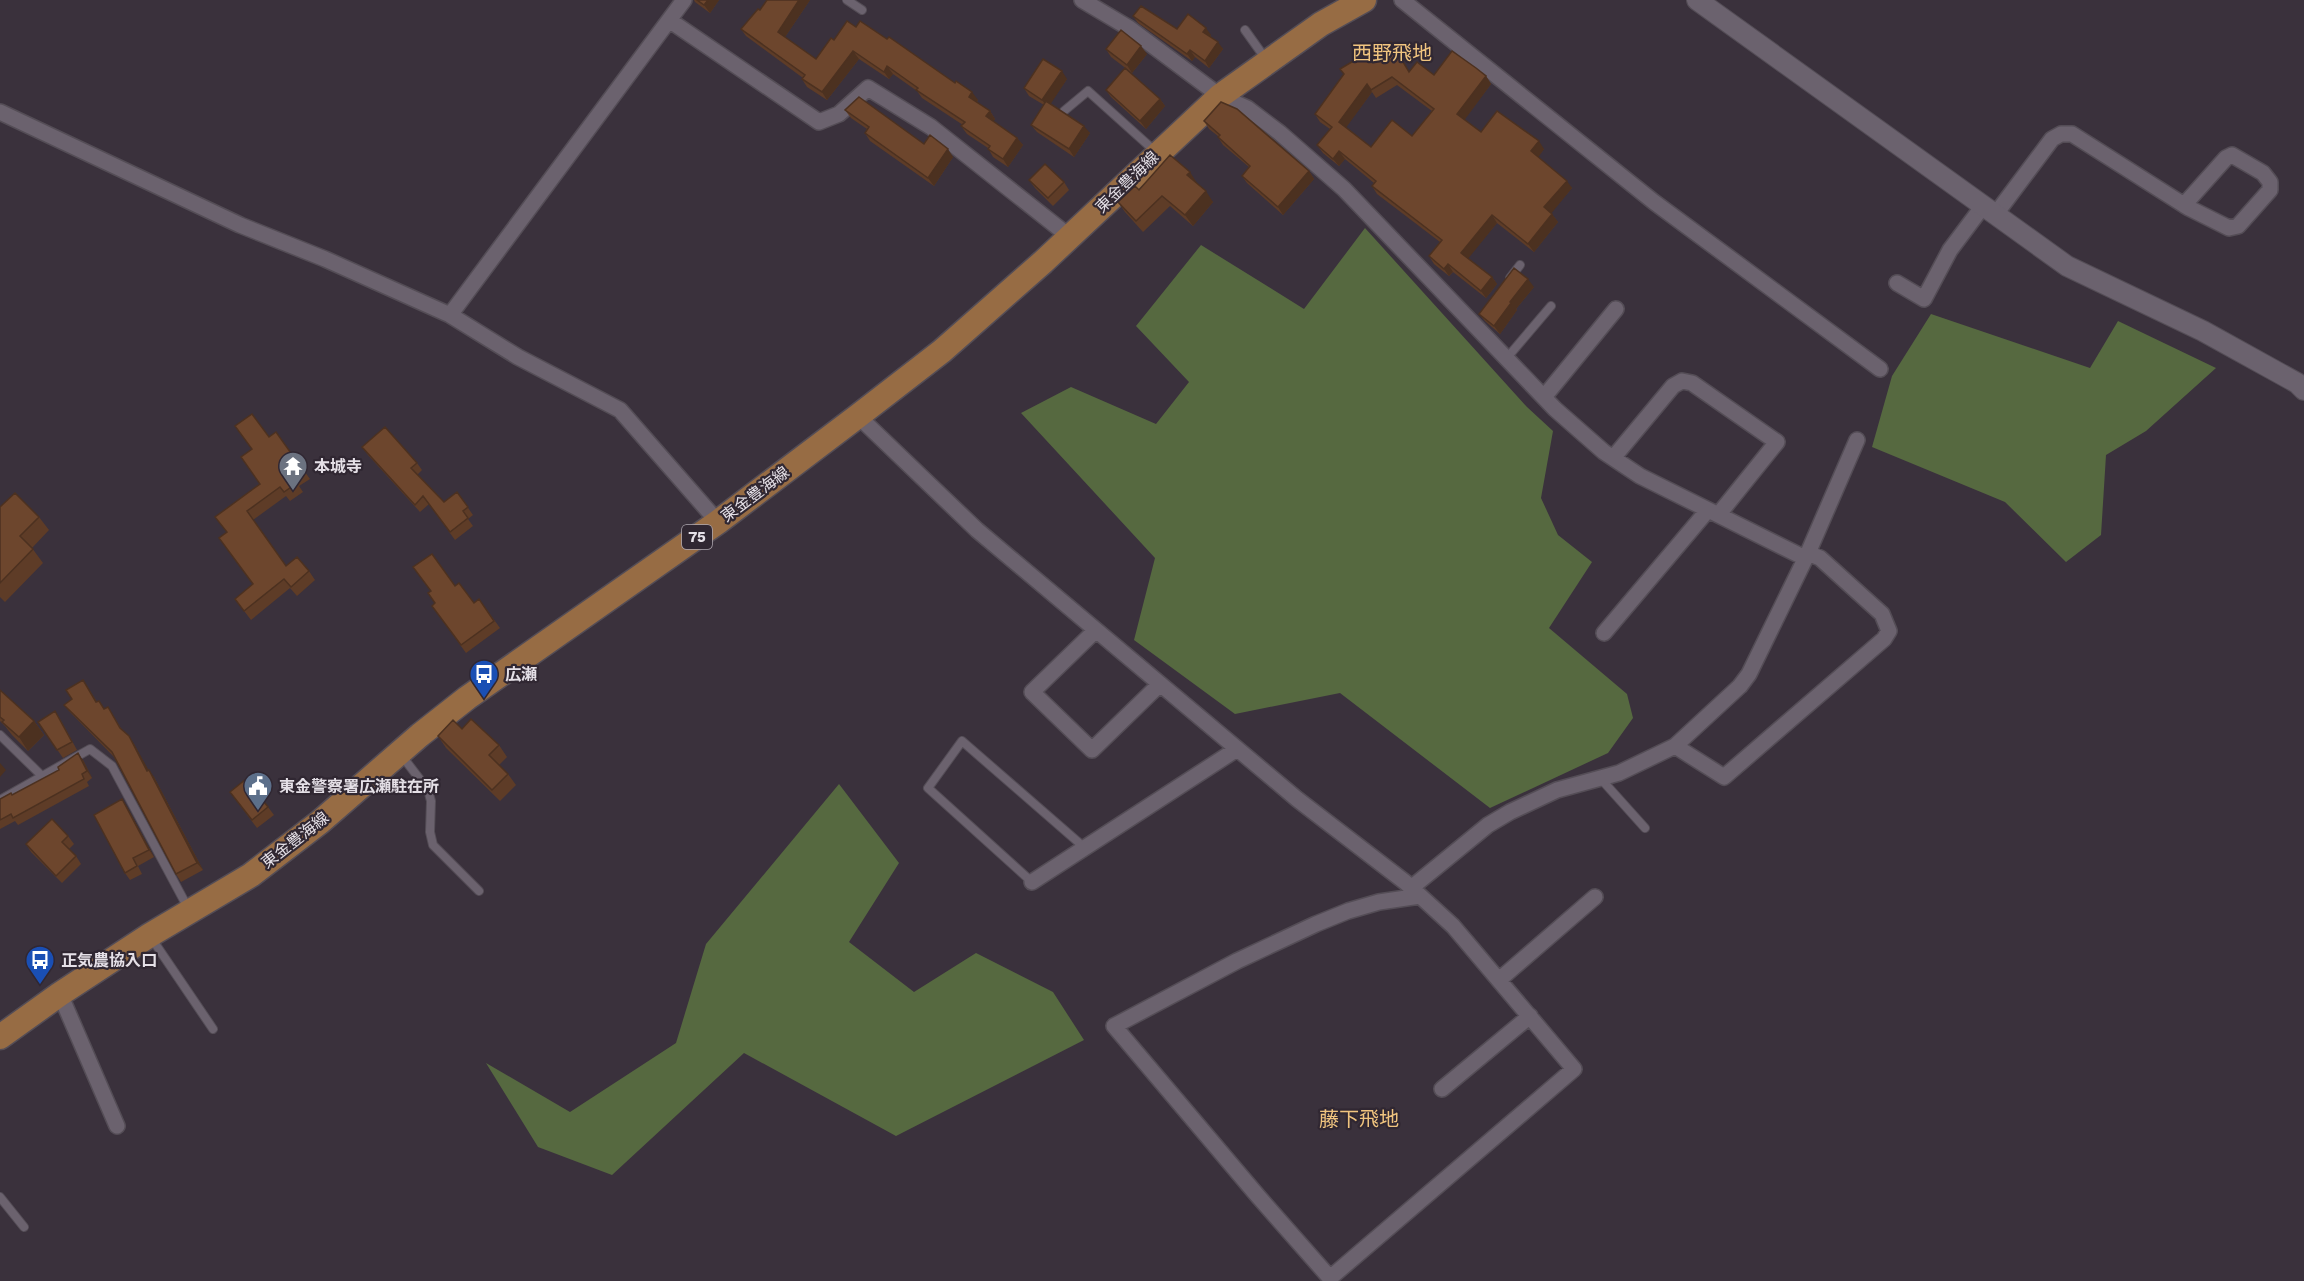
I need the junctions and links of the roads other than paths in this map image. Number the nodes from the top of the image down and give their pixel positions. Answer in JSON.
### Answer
{"nodes":[{"id":1,"x":684,"y":0,"type":"edge"},
{"id":2,"x":847,"y":0,"type":"edge"},
{"id":3,"x":1082,"y":0,"type":"edge"},
{"id":4,"x":1402,"y":0,"type":"edge"},
{"id":5,"x":1697,"y":0,"type":"edge"},
{"id":6,"x":1352,"y":3,"type":"edge"},
{"id":7,"x":862,"y":10,"type":"dead end"},
{"id":8,"x":669,"y":20,"type":"junction"},
{"id":9,"x":1245,"y":30,"type":"dead end"},
{"id":10,"x":1267,"y":62,"type":"junction"},
{"id":11,"x":1220,"y":96,"type":"junction"},
{"id":12,"x":1064,"y":111,"type":"edge"},
{"id":13,"x":0,"y":112,"type":"edge"},
{"id":14,"x":1157,"y":153,"type":"junction"},
{"id":15,"x":2184,"y":205,"type":"junction"},
{"id":16,"x":1989,"y":210,"type":"junction"},
{"id":17,"x":1070,"y":237,"type":"junction"},
{"id":18,"x":1521,"y":265,"type":"dead end"},
{"id":19,"x":1507,"y":282,"type":"edge"},
{"id":20,"x":1896,"y":283,"type":"dead end"},
{"id":21,"x":1551,"y":306,"type":"dead end"},
{"id":22,"x":1616,"y":309,"type":"dead end"},
{"id":23,"x":450,"y":315,"type":"junction"},
{"id":24,"x":1506,"y":359,"type":"junction"},
{"id":25,"x":1880,"y":369,"type":"dead end"},
{"id":26,"x":2304,"y":390,"type":"edge"},
{"id":27,"x":1544,"y":397,"type":"junction"},
{"id":28,"x":858,"y":416,"type":"junction"},
{"id":29,"x":1857,"y":440,"type":"dead end"},
{"id":30,"x":1613,"y":458,"type":"junction"},
{"id":31,"x":1713,"y":512,"type":"junction"},
{"id":32,"x":718,"y":522,"type":"junction"},
{"id":33,"x":1806,"y":555,"type":"junction"},
{"id":34,"x":1096,"y":630,"type":"junction"},
{"id":35,"x":1604,"y":633,"type":"dead end"},
{"id":36,"x":1160,"y":684,"type":"junction"},
{"id":37,"x":0,"y":735,"type":"edge"},
{"id":38,"x":1675,"y":746,"type":"junction"},
{"id":39,"x":1238,"y":749,"type":"junction"},
{"id":40,"x":400,"y":753,"type":"junction"},
{"id":41,"x":42,"y":776,"type":"junction"},
{"id":42,"x":1601,"y":779,"type":"junction"},
{"id":43,"x":0,"y":800,"type":"edge"},
{"id":44,"x":1645,"y":828,"type":"dead end"},
{"id":45,"x":1085,"y":848,"type":"junction"},
{"id":46,"x":1032,"y":882,"type":"joint"},
{"id":47,"x":479,"y":891,"type":"dead end"},
{"id":48,"x":1415,"y":892,"type":"junction"},
{"id":49,"x":1596,"y":897,"type":"dead end"},
{"id":50,"x":190,"y":911,"type":"junction"},
{"id":51,"x":150,"y":935,"type":"junction"},
{"id":52,"x":1499,"y":980,"type":"junction"},
{"id":53,"x":60,"y":994,"type":"junction"},
{"id":54,"x":1530,"y":1016,"type":"junction"},
{"id":55,"x":213,"y":1029,"type":"dead end"},
{"id":56,"x":0,"y":1036,"type":"edge"},
{"id":57,"x":1442,"y":1089,"type":"dead end"},
{"id":58,"x":117,"y":1126,"type":"dead end"},
{"id":59,"x":0,"y":1197,"type":"edge"},
{"id":60,"x":24,"y":1227,"type":"dead end"}],
"edges":[{"from":1,"to":8,"type":"street"},
{"from":2,"to":7,"type":"lane"},
{"from":3,"to":11,"type":"street"},
{"from":4,"to":25,"type":"street"},
{"from":5,"to":16,"type":"street"},
{"from":6,"to":10,"type":"main road","name":"東金豊海線","number":"75"},
{"from":8,"to":17,"type":"street"},
{"from":8,"to":23,"type":"street"},
{"from":9,"to":10,"type":"lane"},
{"from":10,"to":11,"type":"main road","name":"東金豊海線","number":"75"},
{"from":11,"to":14,"type":"main road","name":"東金豊海線","number":"75"},
{"from":11,"to":24,"type":"street"},
{"from":12,"to":14,"type":"lane"},
{"from":13,"to":23,"type":"street"},
{"from":14,"to":17,"type":"main road","name":"東金豊海線","number":"75"},
{"from":15,"to":15,"type":"street"},
{"from":15,"to":16,"type":"street"},
{"from":16,"to":20,"type":"street"},
{"from":16,"to":26,"type":"street"},
{"from":17,"to":28,"type":"main road","name":"東金豊海線","number":"75"},
{"from":18,"to":19,"type":"lane"},
{"from":21,"to":24,"type":"lane"},
{"from":22,"to":27,"type":"street"},
{"from":23,"to":32,"type":"street"},
{"from":24,"to":27,"type":"street"},
{"from":27,"to":30,"type":"street"},
{"from":28,"to":32,"type":"main road","name":"東金豊海線","number":"75"},
{"from":28,"to":34,"type":"street"},
{"from":29,"to":33,"type":"street"},
{"from":30,"to":31,"type":"street"},
{"from":30,"to":31,"type":"street"},
{"from":31,"to":33,"type":"street"},
{"from":31,"to":35,"type":"street"},
{"from":32,"to":40,"type":"main road","name":"東金豊海線","number":"75"},
{"from":33,"to":38,"type":"street"},
{"from":33,"to":38,"type":"street"},
{"from":34,"to":36,"type":"street"},
{"from":34,"to":36,"type":"street"},
{"from":36,"to":39,"type":"street"},
{"from":37,"to":41,"type":"lane"},
{"from":38,"to":42,"type":"street"},
{"from":39,"to":45,"type":"street"},
{"from":39,"to":48,"type":"street"},
{"from":40,"to":47,"type":"lane"},
{"from":40,"to":50,"type":"main road","name":"東金豊海線","number":"75"},
{"from":41,"to":43,"type":"lane"},
{"from":41,"to":50,"type":"lane"},
{"from":42,"to":44,"type":"lane"},
{"from":42,"to":48,"type":"street"},
{"from":45,"to":46,"type":"street"},
{"from":45,"to":46,"type":"lane"},
{"from":48,"to":52,"type":"street"},
{"from":48,"to":54,"type":"street"},
{"from":49,"to":52,"type":"street"},
{"from":50,"to":51,"type":"main road","name":"東金豊海線","number":"75"},
{"from":51,"to":53,"type":"main road","name":"東金豊海線","number":"75"},
{"from":51,"to":55,"type":"lane"},
{"from":52,"to":54,"type":"street"},
{"from":53,"to":56,"type":"main road","name":"東金豊海線","number":"75"},
{"from":53,"to":58,"type":"street"},
{"from":54,"to":57,"type":"street"},
{"from":59,"to":60,"type":"lane"}]}
